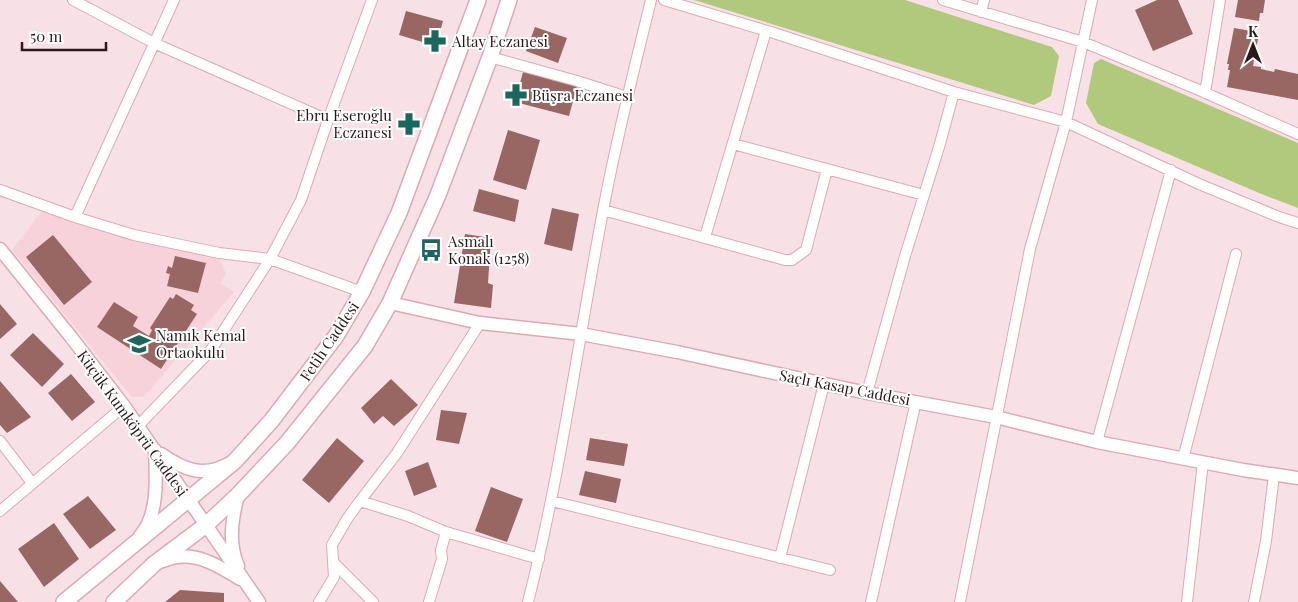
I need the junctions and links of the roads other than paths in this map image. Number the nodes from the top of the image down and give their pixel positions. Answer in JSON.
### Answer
{"nodes":[{"id":1,"x":73,"y":0,"type":"edge"},
{"id":2,"x":174,"y":0,"type":"edge"},
{"id":3,"x":372,"y":0,"type":"edge"},
{"id":4,"x":478,"y":0,"type":"edge"},
{"id":5,"x":509,"y":0,"type":"edge"},
{"id":6,"x":651,"y":0,"type":"edge"},
{"id":7,"x":664,"y":0,"type":"edge"},
{"id":8,"x":942,"y":0,"type":"edge"},
{"id":9,"x":984,"y":0,"type":"edge"},
{"id":10,"x":1092,"y":0,"type":"edge"},
{"id":11,"x":1220,"y":0,"type":"edge"},
{"id":12,"x":981,"y":12,"type":"junction"},
{"id":13,"x":766,"y":30,"type":"junction"},
{"id":14,"x":1082,"y":42,"type":"junction"},
{"id":15,"x":154,"y":43,"type":"junction"},
{"id":16,"x":490,"y":57,"type":"junction"},
{"id":17,"x":954,"y":92,"type":"junction"},
{"id":18,"x":1205,"y":93,"type":"junction"},
{"id":19,"x":627,"y":98,"type":"junction"},
{"id":20,"x":328,"y":120,"type":"junction"},
{"id":21,"x":1066,"y":122,"type":"junction"},
{"id":22,"x":1298,"y":134,"type":"edge"},
{"id":23,"x":733,"y":144,"type":"junction"},
{"id":24,"x":826,"y":169,"type":"junction"},
{"id":25,"x":1171,"y":170,"type":"junction"},
{"id":26,"x":0,"y":190,"type":"edge"},
{"id":27,"x":924,"y":195,"type":"junction"},
{"id":28,"x":603,"y":210,"type":"junction"},
{"id":29,"x":75,"y":217,"type":"junction"},
{"id":30,"x":1298,"y":223,"type":"edge"},
{"id":31,"x":705,"y":237,"type":"junction"},
{"id":32,"x":0,"y":249,"type":"edge"},
{"id":33,"x":1236,"y":254,"type":"dead end"},
{"id":34,"x":270,"y":259,"type":"junction"},
{"id":35,"x":362,"y":292,"type":"junction"},
{"id":36,"x":390,"y":303,"type":"junction"},
{"id":37,"x":480,"y":324,"type":"junction"},
{"id":38,"x":581,"y":334,"type":"junction"},
{"id":39,"x":824,"y":384,"type":"junction"},
{"id":40,"x":867,"y":393,"type":"junction"},
{"id":41,"x":916,"y":401,"type":"junction"},
{"id":42,"x":124,"y":406,"type":"junction"},
{"id":43,"x":996,"y":417,"type":"junction"},
{"id":44,"x":138,"y":426,"type":"junction"},
{"id":45,"x":0,"y":441,"type":"edge"},
{"id":46,"x":1097,"y":442,"type":"junction"},
{"id":47,"x":155,"y":450,"type":"junction"},
{"id":48,"x":1183,"y":459,"type":"junction"},
{"id":49,"x":235,"y":461,"type":"junction"},
{"id":50,"x":1203,"y":462,"type":"junction"},
{"id":51,"x":1274,"y":475,"type":"junction"},
{"id":52,"x":1298,"y":478,"type":"edge"},
{"id":53,"x":32,"y":483,"type":"junction"},
{"id":54,"x":238,"y":495,"type":"junction"},
{"id":55,"x":189,"y":500,"type":"junction"},
{"id":56,"x":360,"y":501,"type":"junction"},
{"id":57,"x":552,"y":501,"type":"junction"},
{"id":58,"x":0,"y":510,"type":"edge"},
{"id":59,"x":206,"y":525,"type":"junction"},
{"id":60,"x":446,"y":532,"type":"junction"},
{"id":61,"x":122,"y":555,"type":"junction"},
{"id":62,"x":780,"y":558,"type":"junction"},
{"id":63,"x":539,"y":559,"type":"junction"},
{"id":64,"x":333,"y":562,"type":"junction"},
{"id":65,"x":154,"y":564,"type":"junction"},
{"id":66,"x":830,"y":570,"type":"dead end"},
{"id":67,"x":245,"y":582,"type":"junction"},
{"id":68,"x":64,"y":602,"type":"edge"},
{"id":69,"x":114,"y":602,"type":"edge"},
{"id":70,"x":258,"y":602,"type":"edge"},
{"id":71,"x":319,"y":602,"type":"edge"},
{"id":72,"x":373,"y":602,"type":"edge"},
{"id":73,"x":428,"y":602,"type":"edge"},
{"id":74,"x":528,"y":602,"type":"edge"},
{"id":75,"x":871,"y":602,"type":"edge"},
{"id":76,"x":960,"y":602,"type":"edge"},
{"id":77,"x":1187,"y":602,"type":"edge"},
{"id":78,"x":1254,"y":602,"type":"edge"}],
"edges":[{"from":1,"to":15,"type":"street"},
{"from":2,"to":15,"type":"street"},
{"from":3,"to":20,"type":"street"},
{"from":4,"to":35,"type":"main road","name":"Fetih Caddesi"},
{"from":5,"to":16,"type":"main road","name":"Fetih Caddesi"},
{"from":6,"to":19,"type":"street"},
{"from":7,"to":13,"type":"street"},
{"from":8,"to":12,"type":"street"},
{"from":9,"to":12,"type":"street"},
{"from":10,"to":14,"type":"street"},
{"from":11,"to":18,"type":"street"},
{"from":12,"to":14,"type":"street"},
{"from":13,"to":17,"type":"street"},
{"from":13,"to":23,"type":"street"},
{"from":14,"to":18,"type":"street"},
{"from":14,"to":21,"type":"street"},
{"from":15,"to":20,"type":"street"},
{"from":15,"to":29,"type":"street"},
{"from":16,"to":19,"type":"street"},
{"from":16,"to":36,"type":"main road","name":"Fetih Caddesi"},
{"from":17,"to":21,"type":"street"},
{"from":17,"to":27,"type":"street"},
{"from":18,"to":22,"type":"street"},
{"from":19,"to":28,"type":"street"},
{"from":20,"to":34,"type":"street"},
{"from":21,"to":25,"type":"street"},
{"from":21,"to":43,"type":"street"},
{"from":23,"to":24,"type":"street"},
{"from":23,"to":31,"type":"street"},
{"from":24,"to":27,"type":"street"},
{"from":24,"to":31,"type":"street"},
{"from":25,"to":30,"type":"street"},
{"from":25,"to":46,"type":"street"},
{"from":26,"to":29,"type":"street"},
{"from":27,"to":40,"type":"street"},
{"from":28,"to":31,"type":"street"},
{"from":28,"to":38,"type":"street"},
{"from":29,"to":34,"type":"street"},
{"from":32,"to":42,"type":"street","name":"Küçük Kumköprü Caddesi"},
{"from":33,"to":48,"type":"street"},
{"from":34,"to":35,"type":"street"},
{"from":34,"to":44,"type":"street"},
{"from":35,"to":49,"type":"main road","name":"Fetih Caddesi"},
{"from":36,"to":37,"type":"street","name":"Saçlı Kasap Caddesi"},
{"from":36,"to":54,"type":"main road","name":"Fetih Caddesi"},
{"from":37,"to":38,"type":"street","name":"Saçlı Kasap Caddesi"},
{"from":37,"to":56,"type":"street"},
{"from":38,"to":39,"type":"street","name":"Saçlı Kasap Caddesi"},
{"from":38,"to":57,"type":"street"},
{"from":39,"to":40,"type":"street","name":"Saçlı Kasap Caddesi"},
{"from":39,"to":62,"type":"street"},
{"from":40,"to":41,"type":"street","name":"Saçlı Kasap Caddesi"},
{"from":41,"to":43,"type":"street","name":"Saçlı Kasap Caddesi"},
{"from":41,"to":75,"type":"street"},
{"from":42,"to":44,"type":"street","name":"Küçük Kumköprü Caddesi"},
{"from":42,"to":53,"type":"street"},
{"from":43,"to":46,"type":"street","name":"Saçlı Kasap Caddesi"},
{"from":43,"to":76,"type":"street"},
{"from":44,"to":47,"type":"street","name":"Küçük Kumköprü Caddesi"},
{"from":45,"to":53,"type":"street"},
{"from":46,"to":48,"type":"street","name":"Saçlı Kasap Caddesi"},
{"from":47,"to":49,"type":"street"},
{"from":47,"to":55,"type":"street","name":"Küçük Kumköprü Caddesi"},
{"from":47,"to":61,"type":"street"},
{"from":48,"to":50,"type":"street","name":"Saçlı Kasap Caddesi"},
{"from":49,"to":55,"type":"main road","name":"Fetih Caddesi"},
{"from":50,"to":51,"type":"street","name":"Saçlı Kasap Caddesi"},
{"from":50,"to":77,"type":"street"},
{"from":51,"to":52,"type":"street","name":"Saçlı Kasap Caddesi"},
{"from":51,"to":78,"type":"street"},
{"from":53,"to":58,"type":"street"},
{"from":54,"to":59,"type":"main road","name":"Fetih Caddesi"},
{"from":54,"to":67,"type":"street"},
{"from":55,"to":59,"type":"street","name":"Küçük Kumköprü Caddesi"},
{"from":55,"to":61,"type":"main road","name":"Fetih Caddesi"},
{"from":56,"to":60,"type":"street"},
{"from":56,"to":64,"type":"street"},
{"from":57,"to":62,"type":"street"},
{"from":57,"to":63,"type":"street"},
{"from":59,"to":65,"type":"main road","name":"Fetih Caddesi"},
{"from":59,"to":67,"type":"street","name":"Küçük Kumköprü Caddesi"},
{"from":60,"to":63,"type":"street"},
{"from":60,"to":73,"type":"street"},
{"from":61,"to":68,"type":"main road","name":"Fetih Caddesi"},
{"from":62,"to":66,"type":"street"},
{"from":63,"to":74,"type":"street"},
{"from":64,"to":71,"type":"street"},
{"from":64,"to":72,"type":"street"},
{"from":65,"to":67,"type":"street"},
{"from":65,"to":69,"type":"main road","name":"Fetih Caddesi"},
{"from":67,"to":70,"type":"street","name":"Küçük Kumköprü Caddesi"}]}
